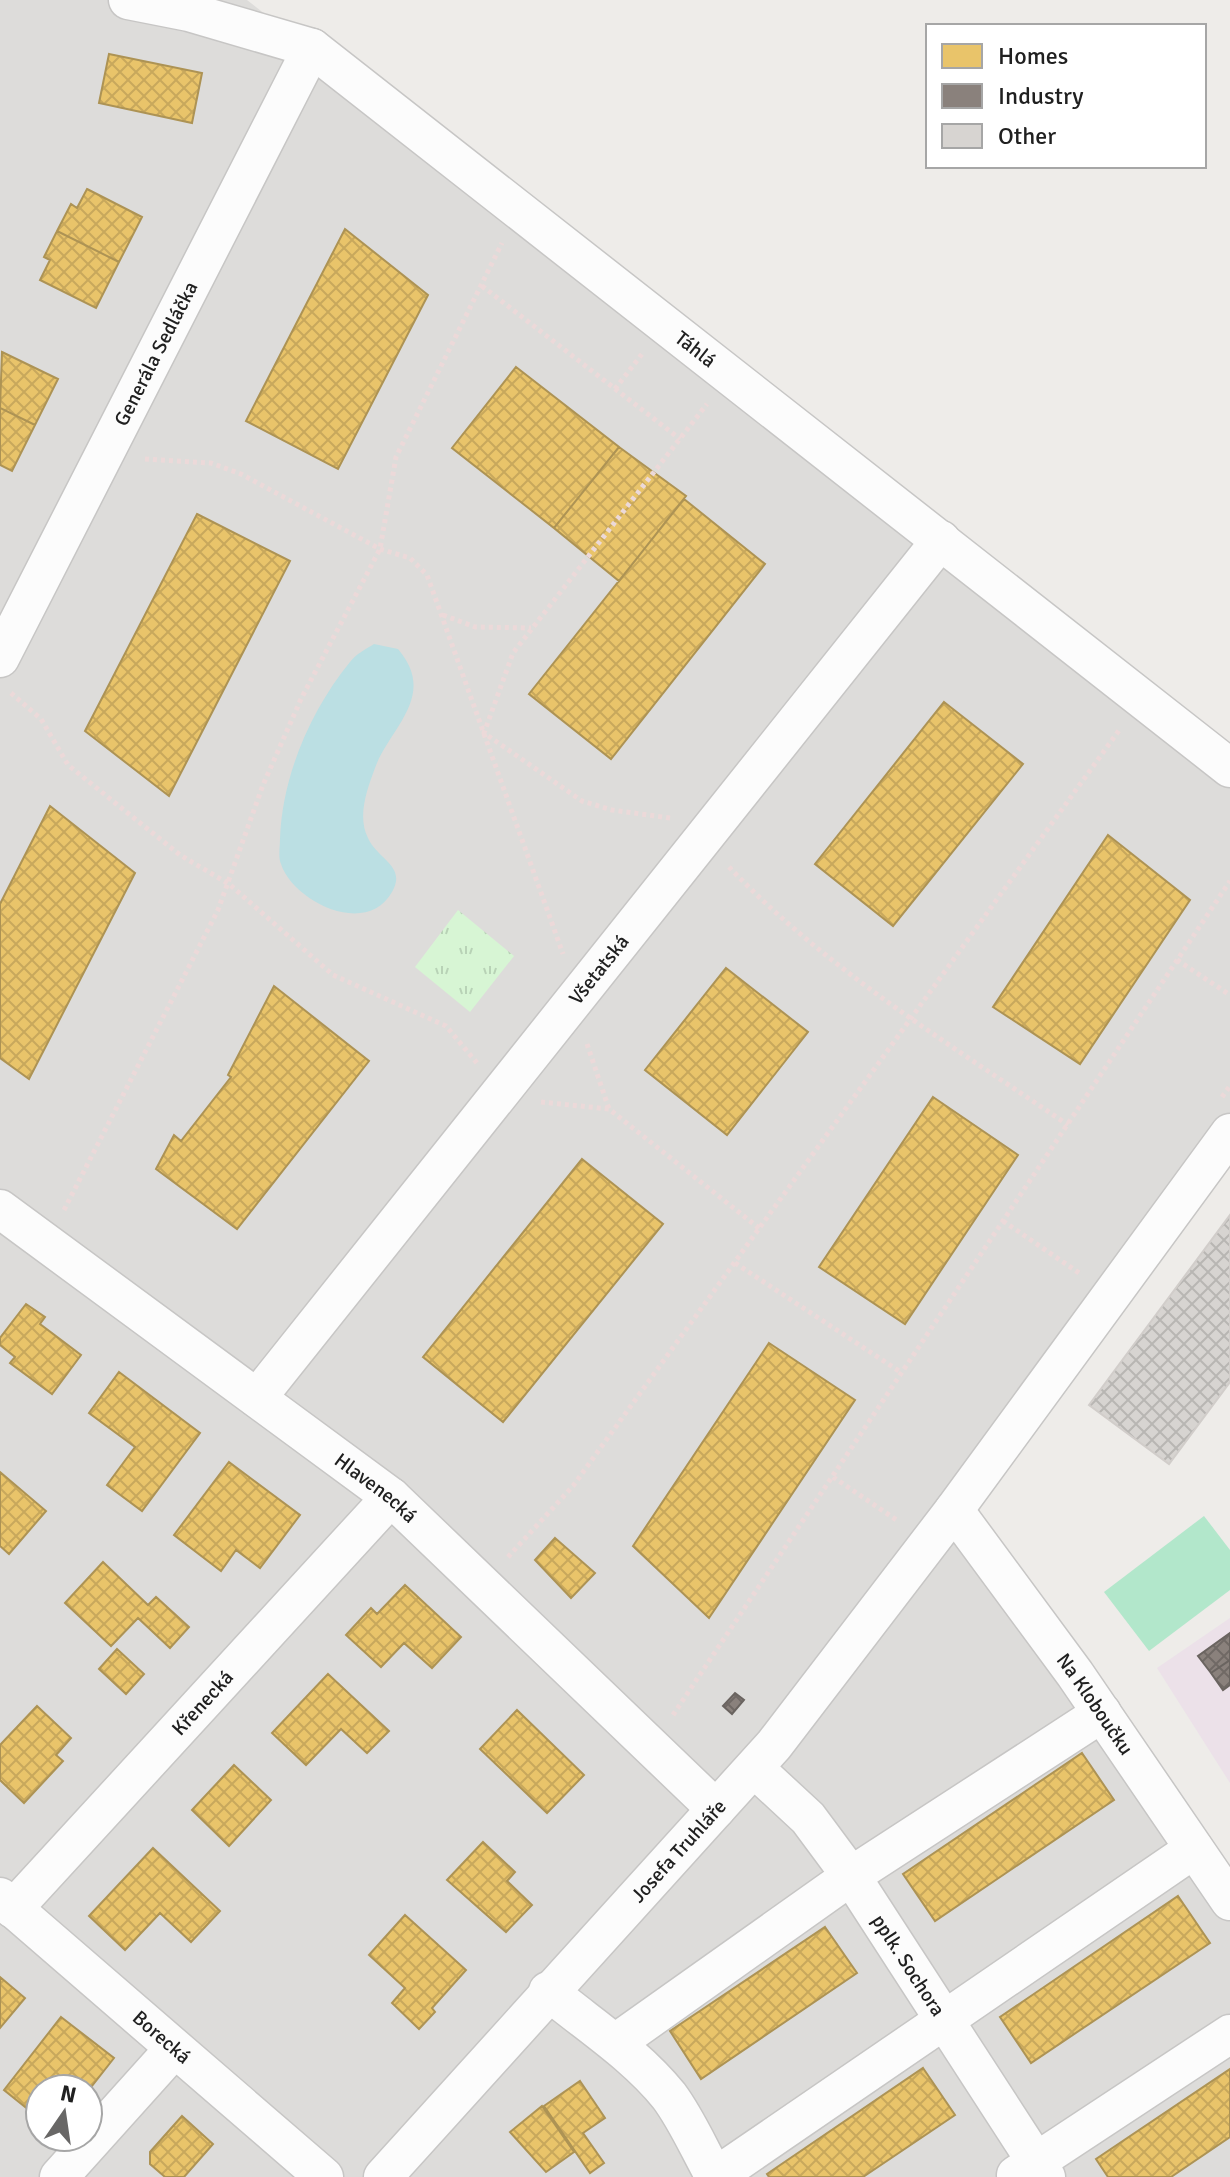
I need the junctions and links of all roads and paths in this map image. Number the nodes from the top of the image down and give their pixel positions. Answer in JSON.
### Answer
{"nodes":[{"id":1,"x":128,"y":0,"type":"edge"},
{"id":2,"x":312,"y":48,"type":"junction"},
{"id":3,"x":520,"y":211,"type":"junction"},
{"id":4,"x":482,"y":286,"type":"junction"},
{"id":5,"x":730,"y":375,"type":"junction"},
{"id":6,"x":680,"y":439,"type":"junction"},
{"id":7,"x":105,"y":453,"type":"junction"},
{"id":8,"x":941,"y":540,"type":"junction"},
{"id":9,"x":380,"y":549,"type":"junction"},
{"id":10,"x":442,"y":615,"type":"junction"},
{"id":11,"x":531,"y":628,"type":"junction"},
{"id":12,"x":0,"y":658,"type":"edge"},
{"id":13,"x":0,"y":685,"type":"edge"},
{"id":14,"x":1141,"y":699,"type":"junction"},
{"id":15,"x":484,"y":733,"type":"junction"},
{"id":16,"x":1230,"y":768,"type":"edge"},
{"id":17,"x":703,"y":839,"type":"junction"},
{"id":18,"x":1230,"y":881,"type":"edge"},
{"id":19,"x":229,"y":884,"type":"junction"},
{"id":20,"x":1177,"y":960,"type":"junction"},
{"id":21,"x":591,"y":978,"type":"junction"},
{"id":22,"x":1230,"y":995,"type":"edge"},
{"id":23,"x":913,"y":1019,"type":"junction"},
{"id":24,"x":585,"y":1038,"type":"dead end"},
{"id":25,"x":1230,"y":1086,"type":"edge"},
{"id":26,"x":503,"y":1089,"type":"junction"},
{"id":27,"x":609,"y":1109,"type":"junction"},
{"id":28,"x":1226,"y":1116,"type":"edge"},
{"id":29,"x":1068,"y":1125,"type":"junction"},
{"id":30,"x":0,"y":1209,"type":"edge"},
{"id":31,"x":60,"y":1217,"type":"dead end"},
{"id":32,"x":1003,"y":1221,"type":"junction"},
{"id":33,"x":760,"y":1229,"type":"junction"},
{"id":34,"x":735,"y":1263,"type":"junction"},
{"id":35,"x":1087,"y":1278,"type":"dead end"},
{"id":36,"x":902,"y":1373,"type":"junction"},
{"id":37,"x":257,"y":1398,"type":"junction"},
{"id":38,"x":833,"y":1477,"type":"junction"},
{"id":39,"x":391,"y":1497,"type":"junction"},
{"id":40,"x":954,"y":1510,"type":"junction"},
{"id":41,"x":906,"y":1526,"type":"dead end"},
{"id":42,"x":500,"y":1565,"type":"dead end"},
{"id":43,"x":1102,"y":1713,"type":"junction"},
{"id":44,"x":666,"y":1726,"type":"dead end"},
{"id":45,"x":754,"y":1768,"type":"junction"},
{"id":46,"x":716,"y":1809,"type":"junction"},
{"id":47,"x":1194,"y":1849,"type":"junction"},
{"id":48,"x":851,"y":1876,"type":"junction"},
{"id":49,"x":1230,"y":1901,"type":"edge"},
{"id":50,"x":7,"y":1903,"type":"edge"},
{"id":51,"x":548,"y":1991,"type":"junction"},
{"id":52,"x":946,"y":2019,"type":"junction"},
{"id":53,"x":1230,"y":2034,"type":"edge"},
{"id":54,"x":617,"y":2042,"type":"junction"},
{"id":55,"x":174,"y":2049,"type":"junction"},
{"id":56,"x":1032,"y":2172,"type":"edge"},
{"id":57,"x":59,"y":2177,"type":"edge"},
{"id":58,"x":324,"y":2177,"type":"edge"},
{"id":59,"x":383,"y":2177,"type":"edge"}],
"edges":[{"from":1,"to":2,"type":"street","name":"Táhlá"},
{"from":2,"to":3,"type":"street","name":"Táhlá"},
{"from":2,"to":7,"type":"street","name":"Generála Sedláčka"},
{"from":3,"to":4,"type":"path"},
{"from":3,"to":5,"type":"street","name":"Táhlá"},
{"from":4,"to":6,"type":"path"},
{"from":4,"to":9,"type":"path"},
{"from":5,"to":6,"type":"path"},
{"from":5,"to":8,"type":"street","name":"Táhlá"},
{"from":6,"to":11,"type":"path"},
{"from":7,"to":9,"type":"path"},
{"from":7,"to":12,"type":"street","name":"Generála Sedláčka"},
{"from":8,"to":14,"type":"street","name":"Táhlá"},
{"from":8,"to":17,"type":"street","name":"Všetatská"},
{"from":9,"to":10,"type":"path"},
{"from":9,"to":19,"type":"path"},
{"from":10,"to":11,"type":"path"},
{"from":10,"to":15,"type":"path"},
{"from":11,"to":15,"type":"path"},
{"from":13,"to":19,"type":"path"},
{"from":14,"to":16,"type":"street","name":"Táhlá"},
{"from":14,"to":23,"type":"path"},
{"from":15,"to":17,"type":"path"},
{"from":15,"to":21,"type":"path"},
{"from":17,"to":21,"type":"street","name":"Všetatská"},
{"from":17,"to":23,"type":"path"},
{"from":18,"to":20,"type":"path"},
{"from":19,"to":26,"type":"path"},
{"from":19,"to":31,"type":"path"},
{"from":20,"to":22,"type":"path"},
{"from":20,"to":29,"type":"path"},
{"from":21,"to":26,"type":"street","name":"Všetatská"},
{"from":23,"to":29,"type":"path"},
{"from":23,"to":33,"type":"path"},
{"from":24,"to":27,"type":"path"},
{"from":25,"to":28,"type":"path"},
{"from":26,"to":27,"type":"path"},
{"from":26,"to":37,"type":"street","name":"Všetatská"},
{"from":27,"to":33,"type":"path"},
{"from":28,"to":40,"type":"street","name":"Josefa Truhláře"},
{"from":29,"to":32,"type":"path"},
{"from":30,"to":37,"type":"street","name":"Hlavenecká"},
{"from":32,"to":35,"type":"path"},
{"from":32,"to":36,"type":"path"},
{"from":33,"to":34,"type":"path"},
{"from":34,"to":36,"type":"path"},
{"from":34,"to":42,"type":"path"},
{"from":36,"to":38,"type":"path"},
{"from":37,"to":39,"type":"street","name":"Hlavenecká"},
{"from":38,"to":41,"type":"path"},
{"from":38,"to":44,"type":"path"},
{"from":39,"to":46,"type":"street","name":"Hlavenecká"},
{"from":39,"to":50,"type":"street","name":"Křenecká"},
{"from":40,"to":43,"type":"street","name":"Na Kloboučku"},
{"from":40,"to":45,"type":"street","name":"Josefa Truhláře"},
{"from":43,"to":47,"type":"street","name":"Na Kloboučku"},
{"from":43,"to":48,"type":"street"},
{"from":45,"to":46,"type":"street","name":"Josefa Truhláře"},
{"from":45,"to":48,"type":"street","name":"pplk. Sochora"},
{"from":46,"to":51,"type":"street","name":"Josefa Truhláře"},
{"from":47,"to":49,"type":"street","name":"Na Kloboučku"},
{"from":47,"to":52,"type":"street"},
{"from":48,"to":52,"type":"street","name":"pplk. Sochora"},
{"from":48,"to":54,"type":"street"},
{"from":50,"to":55,"type":"street","name":"Borecká"},
{"from":51,"to":54,"type":"street"},
{"from":51,"to":59,"type":"street","name":"Josefa Truhláře"},
{"from":52,"to":54,"type":"street"},
{"from":52,"to":56,"type":"street","name":"pplk. Sochora"},
{"from":53,"to":56,"type":"street"},
{"from":55,"to":57,"type":"street"},
{"from":55,"to":58,"type":"street","name":"Borecká"}]}
